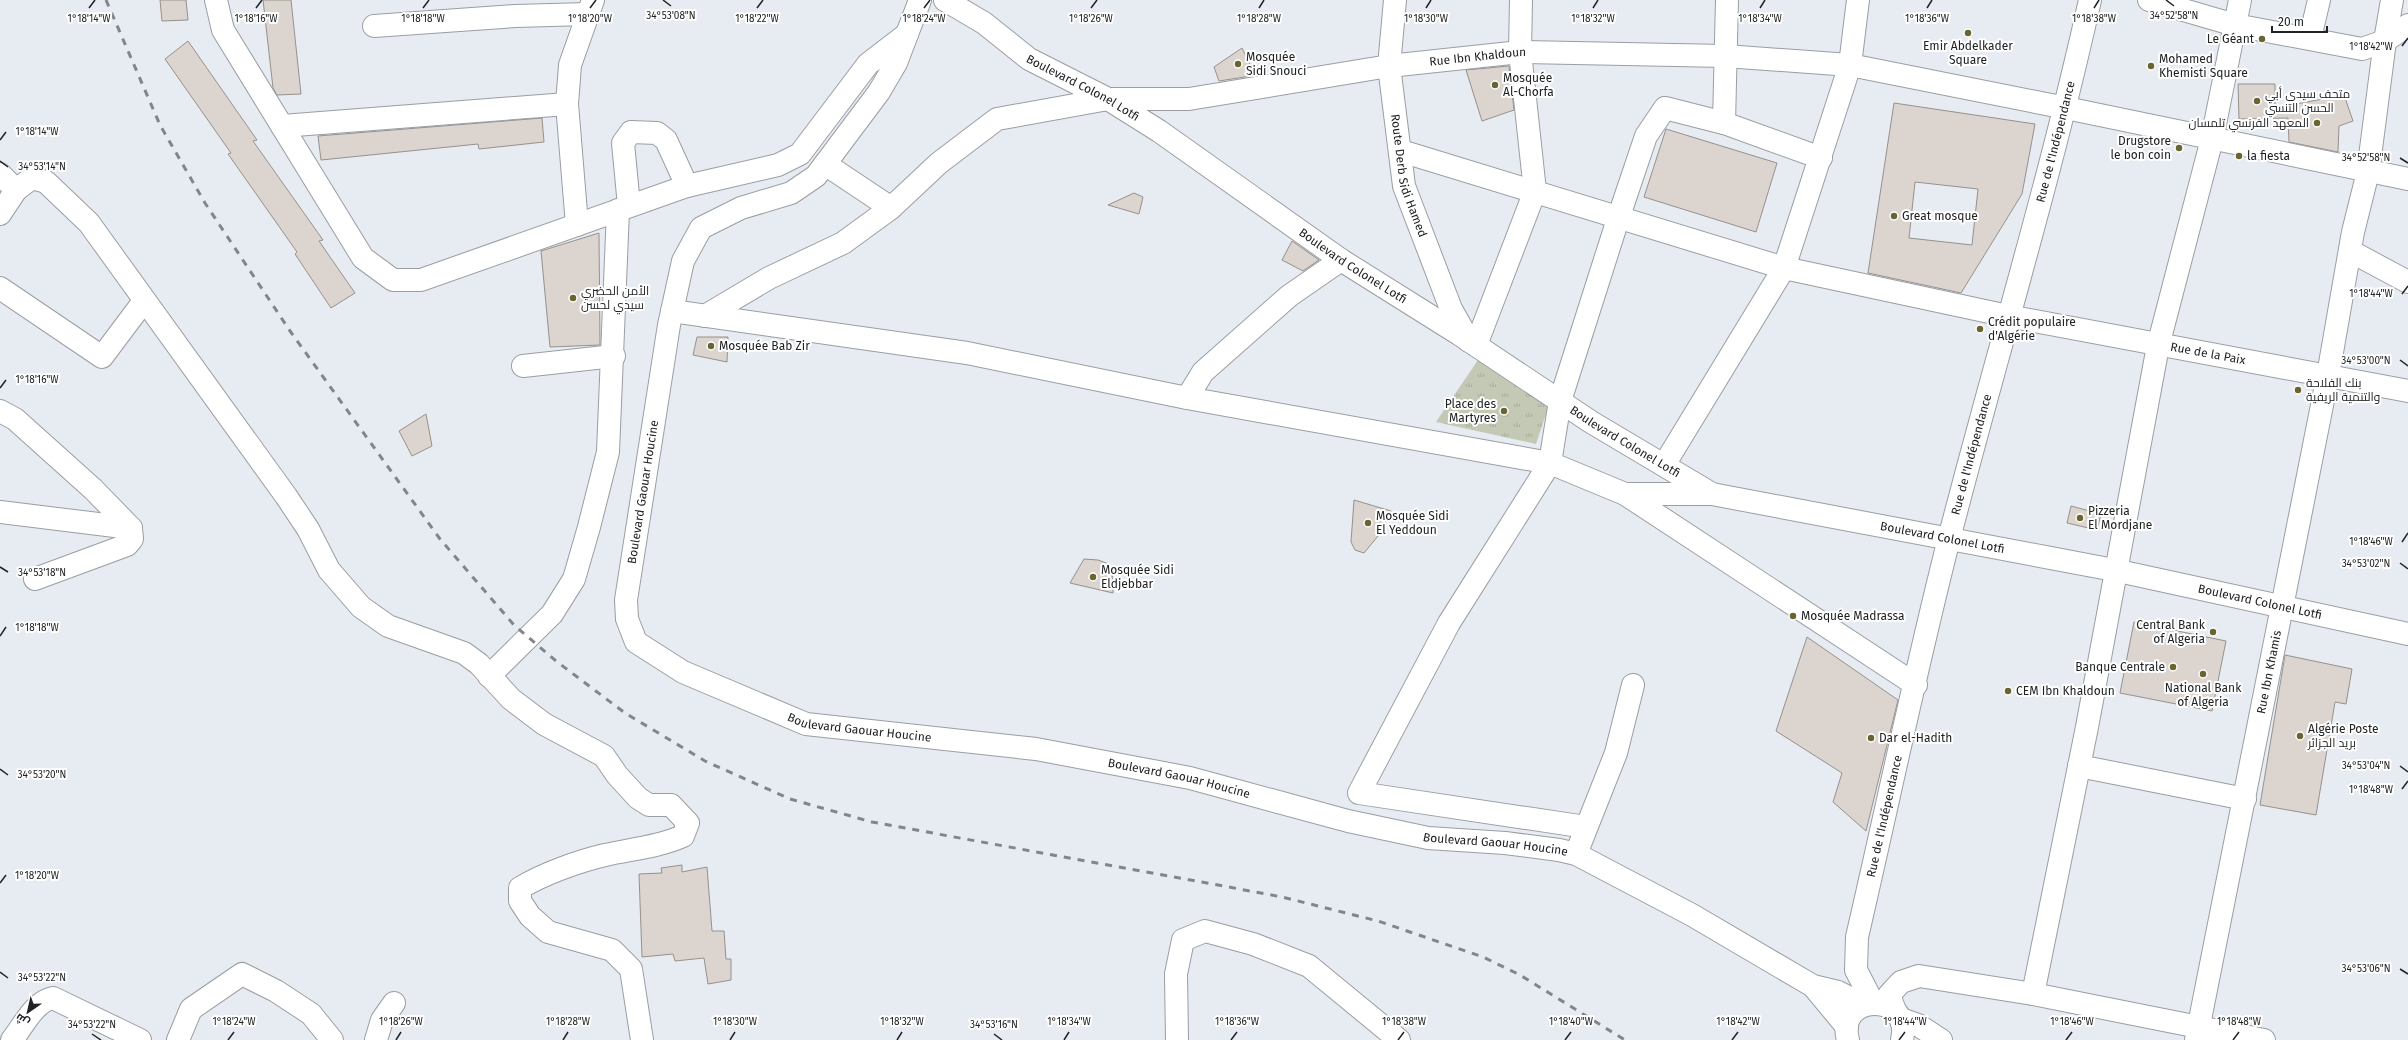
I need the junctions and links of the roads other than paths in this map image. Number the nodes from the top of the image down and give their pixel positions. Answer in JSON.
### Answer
{"nodes":[{"id":1,"x":216,"y":0,"type":"edge"},
{"id":2,"x":920,"y":0,"type":"edge"},
{"id":3,"x":945,"y":0,"type":"edge"},
{"id":4,"x":1395,"y":0,"type":"edge"},
{"id":5,"x":1521,"y":0,"type":"edge"},
{"id":6,"x":1727,"y":0,"type":"edge"},
{"id":7,"x":1858,"y":0,"type":"edge"},
{"id":8,"x":2090,"y":0,"type":"edge"},
{"id":9,"x":2240,"y":0,"type":"edge"},
{"id":10,"x":2319,"y":0,"type":"edge"},
{"id":11,"x":2392,"y":0,"type":"edge"},
{"id":12,"x":2159,"y":1,"type":"edge"},
{"id":13,"x":590,"y":7,"type":"edge"},
{"id":14,"x":2235,"y":24,"type":"junction"},
{"id":15,"x":2408,"y":25,"type":"edge"},
{"id":16,"x":374,"y":26,"type":"dead end"},
{"id":17,"x":907,"y":34,"type":"junction"},
{"id":18,"x":2310,"y":38,"type":"junction"},
{"id":19,"x":2384,"y":41,"type":"junction"},
{"id":20,"x":1520,"y":52,"type":"junction"},
{"id":21,"x":1726,"y":56,"type":"junction"},
{"id":22,"x":1389,"y":66,"type":"junction"},
{"id":23,"x":1850,"y":66,"type":"junction"},
{"id":24,"x":1108,"y":99,"type":"junction"},
{"id":25,"x":567,"y":104,"type":"junction"},
{"id":26,"x":2066,"y":108,"type":"junction"},
{"id":27,"x":1724,"y":123,"type":"junction"},
{"id":28,"x":282,"y":126,"type":"junction"},
{"id":29,"x":2212,"y":139,"type":"junction"},
{"id":30,"x":1400,"y":151,"type":"junction"},
{"id":31,"x":1821,"y":158,"type":"junction"},
{"id":32,"x":825,"y":164,"type":"junction"},
{"id":33,"x":2368,"y":172,"type":"junction"},
{"id":34,"x":0,"y":174,"type":"edge"},
{"id":35,"x":2408,"y":180,"type":"edge"},
{"id":36,"x":687,"y":186,"type":"junction"},
{"id":37,"x":16,"y":190,"type":"junction"},
{"id":38,"x":1535,"y":191,"type":"junction"},
{"id":39,"x":624,"y":208,"type":"junction"},
{"id":40,"x":891,"y":208,"type":"junction"},
{"id":41,"x":0,"y":214,"type":"edge"},
{"id":42,"x":1618,"y":219,"type":"junction"},
{"id":43,"x":577,"y":225,"type":"junction"},
{"id":44,"x":2352,"y":242,"type":"junction"},
{"id":45,"x":1341,"y":260,"type":"junction"},
{"id":46,"x":1784,"y":268,"type":"junction"},
{"id":47,"x":2408,"y":282,"type":"edge"},
{"id":48,"x":0,"y":288,"type":"edge"},
{"id":49,"x":144,"y":301,"type":"junction"},
{"id":50,"x":672,"y":312,"type":"junction"},
{"id":51,"x":704,"y":316,"type":"junction"},
{"id":52,"x":2008,"y":316,"type":"junction"},
{"id":53,"x":1472,"y":343,"type":"junction"},
{"id":54,"x":2158,"y":346,"type":"junction"},
{"id":55,"x":614,"y":356,"type":"junction"},
{"id":56,"x":523,"y":366,"type":"dead end"},
{"id":57,"x":2328,"y":375,"type":"junction"},
{"id":58,"x":2408,"y":391,"type":"edge"},
{"id":59,"x":1187,"y":398,"type":"junction"},
{"id":60,"x":1560,"y":401,"type":"junction"},
{"id":61,"x":0,"y":410,"type":"edge"},
{"id":62,"x":1550,"y":463,"type":"junction"},
{"id":63,"x":1664,"y":465,"type":"junction"},
{"id":64,"x":1625,"y":494,"type":"junction"},
{"id":65,"x":1712,"y":494,"type":"junction"},
{"id":66,"x":0,"y":512,"type":"edge"},
{"id":67,"x":131,"y":528,"type":"junction"},
{"id":68,"x":1950,"y":538,"type":"junction"},
{"id":69,"x":2114,"y":570,"type":"junction"},
{"id":70,"x":35,"y":579,"type":"dead end"},
{"id":71,"x":2281,"y":608,"type":"junction"},
{"id":72,"x":2408,"y":634,"type":"edge"},
{"id":73,"x":489,"y":676,"type":"junction"},
{"id":74,"x":1633,"y":685,"type":"dead end"},
{"id":75,"x":1916,"y":685,"type":"junction"},
{"id":76,"x":2079,"y":766,"type":"junction"},
{"id":77,"x":2245,"y":799,"type":"junction"},
{"id":78,"x":1586,"y":827,"type":"junction"},
{"id":79,"x":1576,"y":854,"type":"junction"},
{"id":80,"x":1813,"y":986,"type":"junction"},
{"id":81,"x":2033,"y":994,"type":"junction"},
{"id":82,"x":394,"y":1003,"type":"dead end"},
{"id":83,"x":1869,"y":1004,"type":"junction"},
{"id":84,"x":1900,"y":1025,"type":"edge"},
{"id":85,"x":2197,"y":1033,"type":"edge"},
{"id":86,"x":1847,"y":1034,"type":"edge"},
{"id":87,"x":12,"y":1040,"type":"edge"},
{"id":88,"x":140,"y":1040,"type":"edge"},
{"id":89,"x":178,"y":1040,"type":"edge"},
{"id":90,"x":332,"y":1040,"type":"edge"},
{"id":91,"x":376,"y":1040,"type":"edge"},
{"id":92,"x":642,"y":1040,"type":"edge"},
{"id":93,"x":1177,"y":1040,"type":"edge"},
{"id":94,"x":1399,"y":1040,"type":"edge"},
{"id":95,"x":1941,"y":1040,"type":"edge"},
{"id":96,"x":2264,"y":1040,"type":"edge"}],
"edges":[{"from":1,"to":28,"type":"street"},
{"from":2,"to":17,"type":"street","name":"Boulevard Gaouar Houcine"},
{"from":3,"to":24,"type":"street","name":"Boulevard Colonel Lotfi"},
{"from":4,"to":22,"type":"street","name":"Route Derb Sidi Hamed"},
{"from":5,"to":20,"type":"street"},
{"from":6,"to":21,"type":"street"},
{"from":7,"to":23,"type":"street"},
{"from":8,"to":26,"type":"street","name":"Rue de l'Indépendance"},
{"from":9,"to":14,"type":"street"},
{"from":10,"to":18,"type":"street"},
{"from":11,"to":19,"type":"street"},
{"from":12,"to":14,"type":"street"},
{"from":13,"to":16,"type":"street"},
{"from":13,"to":25,"type":"street"},
{"from":14,"to":18,"type":"street"},
{"from":14,"to":29,"type":"street"},
{"from":15,"to":19,"type":"street"},
{"from":17,"to":32,"type":"street","name":"Boulevard Gaouar Houcine"},
{"from":17,"to":36,"type":"street"},
{"from":18,"to":19,"type":"street"},
{"from":19,"to":33,"type":"street"},
{"from":20,"to":21,"type":"street","name":"Rue Ibn Khaldoun"},
{"from":20,"to":22,"type":"street","name":"Rue Ibn Khaldoun"},
{"from":20,"to":38,"type":"street"},
{"from":21,"to":23,"type":"street","name":"Rue Ibn Khaldoun"},
{"from":21,"to":27,"type":"street"},
{"from":22,"to":24,"type":"street","name":"Rue Ibn Khaldoun"},
{"from":22,"to":30,"type":"street","name":"Route Derb Sidi Hamed"},
{"from":23,"to":26,"type":"street","name":"Rue Ibn Khaldoun"},
{"from":23,"to":31,"type":"street"},
{"from":24,"to":40,"type":"street","name":"Rue Ibn Khaldoun"},
{"from":24,"to":45,"type":"street","name":"Boulevard Colonel Lotfi"},
{"from":25,"to":28,"type":"street"},
{"from":25,"to":43,"type":"street"},
{"from":26,"to":29,"type":"street","name":"Rue Ibn Khaldoun"},
{"from":26,"to":52,"type":"street","name":"Rue de l'Indépendance"},
{"from":27,"to":31,"type":"street"},
{"from":27,"to":42,"type":"street"},
{"from":28,"to":43,"type":"street"},
{"from":29,"to":33,"type":"street","name":"Rue Ibn Khaldoun"},
{"from":29,"to":54,"type":"street"},
{"from":30,"to":38,"type":"street","name":"Rue de la Paix"},
{"from":30,"to":53,"type":"street","name":"Route Derb Sidi Hamed"},
{"from":31,"to":46,"type":"street"},
{"from":32,"to":40,"type":"street"},
{"from":32,"to":50,"type":"street","name":"Boulevard Gaouar Houcine"},
{"from":33,"to":35,"type":"street","name":"Rue Ibn Khaldoun"},
{"from":33,"to":44,"type":"street"},
{"from":34,"to":37,"type":"street"},
{"from":36,"to":39,"type":"street"},
{"from":36,"to":39,"type":"street"},
{"from":37,"to":41,"type":"street"},
{"from":37,"to":49,"type":"street"},
{"from":38,"to":42,"type":"street","name":"Rue de la Paix"},
{"from":38,"to":53,"type":"street"},
{"from":39,"to":43,"type":"street"},
{"from":39,"to":55,"type":"street"},
{"from":40,"to":51,"type":"street","name":"Rue Ibn Khaldoun"},
{"from":42,"to":46,"type":"street","name":"Rue de la Paix"},
{"from":42,"to":60,"type":"street"},
{"from":44,"to":47,"type":"street"},
{"from":44,"to":57,"type":"street","name":"Rue Ibn Khamis"},
{"from":45,"to":53,"type":"street","name":"Boulevard Colonel Lotfi"},
{"from":45,"to":59,"type":"street"},
{"from":46,"to":52,"type":"street","name":"Rue de la Paix"},
{"from":46,"to":63,"type":"street"},
{"from":48,"to":49,"type":"street"},
{"from":49,"to":73,"type":"street"},
{"from":50,"to":51,"type":"street"},
{"from":50,"to":79,"type":"street","name":"Boulevard Gaouar Houcine"},
{"from":51,"to":59,"type":"street"},
{"from":52,"to":54,"type":"street","name":"Rue de la Paix"},
{"from":52,"to":68,"type":"street","name":"Rue de l'Indépendance"},
{"from":53,"to":60,"type":"street","name":"Boulevard Colonel Lotfi"},
{"from":54,"to":57,"type":"street","name":"Rue de la Paix"},
{"from":54,"to":69,"type":"street"},
{"from":55,"to":56,"type":"street"},
{"from":55,"to":73,"type":"street"},
{"from":57,"to":58,"type":"street","name":"Rue de la Paix"},
{"from":57,"to":71,"type":"street","name":"Rue Ibn Khamis"},
{"from":59,"to":62,"type":"street"},
{"from":60,"to":62,"type":"street"},
{"from":60,"to":63,"type":"street","name":"Boulevard Colonel Lotfi"},
{"from":61,"to":67,"type":"street"},
{"from":62,"to":64,"type":"street"},
{"from":62,"to":78,"type":"street"},
{"from":63,"to":65,"type":"street","name":"Boulevard Colonel Lotfi"},
{"from":64,"to":65,"type":"street"},
{"from":64,"to":75,"type":"street"},
{"from":65,"to":68,"type":"street","name":"Boulevard Colonel Lotfi"},
{"from":66,"to":67,"type":"street"},
{"from":67,"to":70,"type":"street"},
{"from":68,"to":69,"type":"street","name":"Boulevard Colonel Lotfi"},
{"from":68,"to":75,"type":"street","name":"Rue de l'Indépendance"},
{"from":69,"to":71,"type":"street","name":"Boulevard Colonel Lotfi"},
{"from":69,"to":76,"type":"street"},
{"from":71,"to":72,"type":"street","name":"Boulevard Colonel Lotfi"},
{"from":71,"to":77,"type":"street","name":"Rue Ibn Khamis"},
{"from":73,"to":92,"type":"street"},
{"from":74,"to":78,"type":"street"},
{"from":75,"to":83,"type":"street","name":"Rue de l'Indépendance"},
{"from":76,"to":77,"type":"street"},
{"from":76,"to":81,"type":"street"},
{"from":77,"to":85,"type":"street","name":"Rue Ibn Khamis"},
{"from":78,"to":79,"type":"street"},
{"from":79,"to":80,"type":"street","name":"Boulevard Gaouar Houcine"},
{"from":80,"to":83,"type":"street"},
{"from":80,"to":86,"type":"street"},
{"from":81,"to":84,"type":"street"},
{"from":81,"to":85,"type":"street"},
{"from":82,"to":91,"type":"street"},
{"from":83,"to":84,"type":"street"},
{"from":83,"to":86,"type":"street"},
{"from":84,"to":95,"type":"street"},
{"from":85,"to":96,"type":"street"},
{"from":87,"to":88,"type":"street"},
{"from":89,"to":90,"type":"street"},
{"from":93,"to":94,"type":"street"}]}
